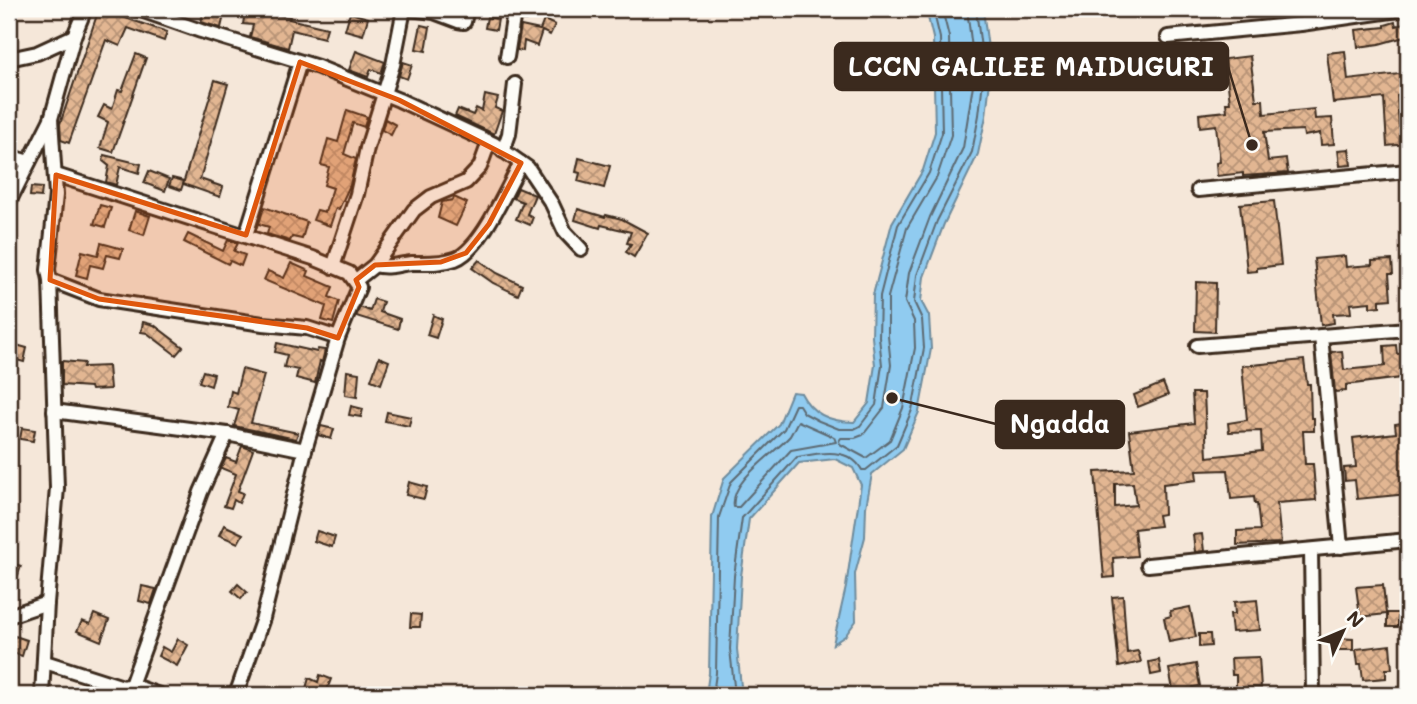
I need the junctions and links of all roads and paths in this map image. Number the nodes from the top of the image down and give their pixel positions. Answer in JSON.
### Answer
{"nodes":[{"id":1,"x":85,"y":9,"type":"edge"},
{"id":2,"x":138,"y":9,"type":"edge"},
{"id":3,"x":404,"y":9,"type":"edge"},
{"id":4,"x":410,"y":9,"type":"edge"},
{"id":5,"x":467,"y":9,"type":"edge"},
{"id":6,"x":531,"y":9,"type":"edge"},
{"id":7,"x":1405,"y":9,"type":"edge"},
{"id":8,"x":509,"y":10,"type":"edge"},
{"id":9,"x":161,"y":13,"type":"edge"},
{"id":10,"x":74,"y":37,"type":"junction"},
{"id":11,"x":1168,"y":37,"type":"dead end"},
{"id":12,"x":507,"y":58,"type":"dead end"},
{"id":13,"x":9,"y":59,"type":"edge"},
{"id":14,"x":300,"y":62,"type":"junction"},
{"id":15,"x":515,"y":84,"type":"dead end"},
{"id":16,"x":385,"y":94,"type":"junction"},
{"id":17,"x":51,"y":119,"type":"junction"},
{"id":18,"x":489,"y":142,"type":"junction"},
{"id":19,"x":503,"y":151,"type":"junction"},
{"id":20,"x":9,"y":156,"type":"edge"},
{"id":21,"x":29,"y":162,"type":"junction"},
{"id":22,"x":521,"y":163,"type":"junction"},
{"id":23,"x":1408,"y":171,"type":"edge"},
{"id":24,"x":57,"y":175,"type":"junction"},
{"id":25,"x":1198,"y":190,"type":"dead end"},
{"id":26,"x":9,"y":202,"type":"edge"},
{"id":27,"x":246,"y":235,"type":"junction"},
{"id":28,"x":581,"y":250,"type":"dead end"},
{"id":29,"x":375,"y":265,"type":"junction"},
{"id":30,"x":333,"y":267,"type":"junction"},
{"id":31,"x":50,"y":280,"type":"junction"},
{"id":32,"x":356,"y":280,"type":"junction"},
{"id":33,"x":1408,"y":329,"type":"edge"},
{"id":34,"x":1321,"y":336,"type":"junction"},
{"id":35,"x":338,"y":338,"type":"junction"},
{"id":36,"x":1197,"y":346,"type":"dead end"},
{"id":37,"x":54,"y":411,"type":"junction"},
{"id":38,"x":227,"y":434,"type":"junction"},
{"id":39,"x":305,"y":450,"type":"junction"},
{"id":40,"x":1408,"y":540,"type":"edge"},
{"id":41,"x":1341,"y":547,"type":"junction"},
{"id":42,"x":1311,"y":550,"type":"junction"},
{"id":43,"x":1148,"y":565,"type":"dead end"},
{"id":44,"x":47,"y":603,"type":"junction"},
{"id":45,"x":9,"y":616,"type":"edge"},
{"id":46,"x":45,"y":662,"type":"junction"},
{"id":47,"x":131,"y":685,"type":"junction"},
{"id":48,"x":42,"y":695,"type":"edge"},
{"id":49,"x":159,"y":695,"type":"edge"},
{"id":50,"x":236,"y":695,"type":"edge"},
{"id":51,"x":1313,"y":695,"type":"edge"}],
"edges":[{"from":1,"to":10,"type":"street"},
{"from":2,"to":9,"type":"street"},
{"from":3,"to":16,"type":"street"},
{"from":4,"to":5,"type":"street"},
{"from":6,"to":8,"type":"street"},
{"from":7,"to":11,"type":"street"},
{"from":8,"to":12,"type":"street"},
{"from":9,"to":14,"type":"street"},
{"from":10,"to":13,"type":"street"},
{"from":10,"to":17,"type":"street"},
{"from":14,"to":16,"type":"street"},
{"from":14,"to":27,"type":"street"},
{"from":15,"to":19,"type":"street"},
{"from":16,"to":18,"type":"street"},
{"from":16,"to":30,"type":"street"},
{"from":17,"to":21,"type":"street"},
{"from":17,"to":24,"type":"street"},
{"from":18,"to":19,"type":"street"},
{"from":18,"to":29,"type":"street"},
{"from":19,"to":22,"type":"street"},
{"from":20,"to":21,"type":"street"},
{"from":21,"to":26,"type":"street"},
{"from":22,"to":28,"type":"street"},
{"from":22,"to":29,"type":"street"},
{"from":23,"to":25,"type":"street"},
{"from":24,"to":27,"type":"street"},
{"from":24,"to":31,"type":"street"},
{"from":27,"to":30,"type":"street"},
{"from":29,"to":32,"type":"street"},
{"from":30,"to":32,"type":"street"},
{"from":31,"to":35,"type":"street"},
{"from":31,"to":37,"type":"street"},
{"from":32,"to":35,"type":"street"},
{"from":33,"to":34,"type":"street"},
{"from":34,"to":36,"type":"street"},
{"from":34,"to":41,"type":"street"},
{"from":35,"to":39,"type":"street"},
{"from":37,"to":38,"type":"street"},
{"from":37,"to":44,"type":"street"},
{"from":38,"to":39,"type":"street"},
{"from":38,"to":47,"type":"street"},
{"from":39,"to":50,"type":"street"},
{"from":40,"to":41,"type":"street"},
{"from":41,"to":42,"type":"street"},
{"from":42,"to":43,"type":"street"},
{"from":42,"to":51,"type":"street"},
{"from":44,"to":45,"type":"street"},
{"from":44,"to":46,"type":"street"},
{"from":46,"to":47,"type":"street"},
{"from":46,"to":48,"type":"street"},
{"from":47,"to":49,"type":"street"}]}
